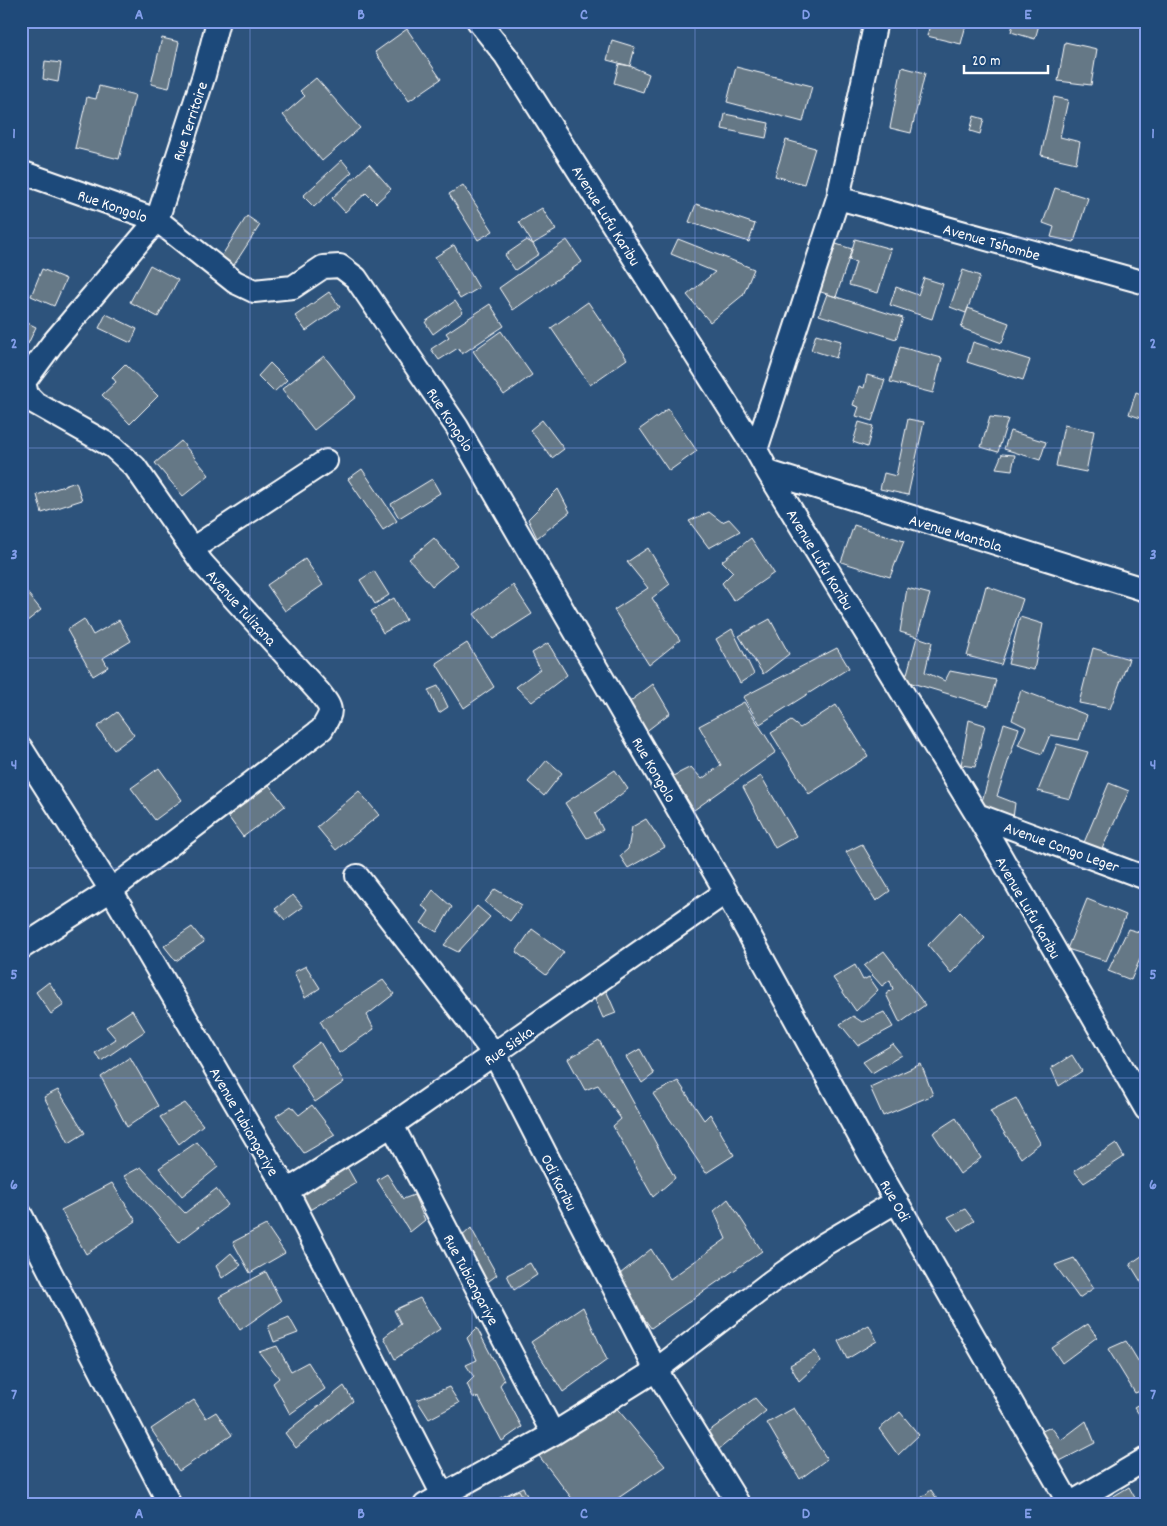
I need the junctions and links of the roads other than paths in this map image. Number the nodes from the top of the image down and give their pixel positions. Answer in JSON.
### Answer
{"nodes":[{"id":1,"x":218,"y":21,"type":"edge"},
{"id":2,"x":478,"y":21,"type":"edge"},
{"id":3,"x":876,"y":21,"type":"edge"},
{"id":4,"x":21,"y":172,"type":"edge"},
{"id":5,"x":838,"y":198,"type":"junction"},
{"id":6,"x":157,"y":220,"type":"junction"},
{"id":7,"x":1146,"y":284,"type":"edge"},
{"id":8,"x":756,"y":450,"type":"junction"},
{"id":9,"x":326,"y":461,"type":"dead end"},
{"id":10,"x":768,"y":472,"type":"junction"},
{"id":11,"x":192,"y":549,"type":"junction"},
{"id":12,"x":1146,"y":590,"type":"edge"},
{"id":13,"x":21,"y":748,"type":"edge"},
{"id":14,"x":977,"y":815,"type":"junction"},
{"id":15,"x":357,"y":876,"type":"dead end"},
{"id":16,"x":1146,"y":878,"type":"edge"},
{"id":17,"x":111,"y":890,"type":"junction"},
{"id":18,"x":726,"y":892,"type":"junction"},
{"id":19,"x":21,"y":948,"type":"edge"},
{"id":20,"x":495,"y":1055,"type":"junction"},
{"id":21,"x":1146,"y":1109,"type":"edge"},
{"id":22,"x":392,"y":1125,"type":"junction"},
{"id":23,"x":287,"y":1192,"type":"junction"},
{"id":24,"x":897,"y":1201,"type":"junction"},
{"id":25,"x":21,"y":1215,"type":"edge"},
{"id":26,"x":656,"y":1370,"type":"junction"},
{"id":27,"x":553,"y":1434,"type":"junction"},
{"id":28,"x":1146,"y":1459,"type":"edge"},
{"id":29,"x":439,"y":1501,"type":"edge"},
{"id":30,"x":1069,"y":1504,"type":"edge"},
{"id":31,"x":170,"y":1505,"type":"edge"},
{"id":32,"x":739,"y":1505,"type":"edge"}],
"edges":[{"from":1,"to":6,"type":"street","name":"Rue Territoire"},
{"from":2,"to":8,"type":"street","name":"Avenue Lufu Karibu"},
{"from":3,"to":5,"type":"street"},
{"from":4,"to":6,"type":"street","name":"Rue Kongolo"},
{"from":5,"to":7,"type":"street","name":"Avenue Tshombe"},
{"from":5,"to":8,"type":"street"},
{"from":6,"to":11,"type":"street","name":"Avenue Tulizana"},
{"from":6,"to":18,"type":"street","name":"Rue Kongolo"},
{"from":8,"to":10,"type":"street","name":"Avenue Lufu Karibu"},
{"from":9,"to":11,"type":"street"},
{"from":10,"to":12,"type":"street","name":"Avenue Mantola"},
{"from":10,"to":14,"type":"street","name":"Avenue Lufu Karibu"},
{"from":11,"to":17,"type":"street","name":"Avenue Tulizana"},
{"from":13,"to":17,"type":"street","name":"Avenue Tubiangariye"},
{"from":14,"to":16,"type":"street","name":"Avenue Congo Leger"},
{"from":14,"to":21,"type":"street","name":"Avenue Lufu Karibu"},
{"from":15,"to":20,"type":"street","name":"Odi Karibu"},
{"from":17,"to":19,"type":"street","name":"Avenue Tulizana"},
{"from":17,"to":23,"type":"street","name":"Avenue Tubiangariye"},
{"from":18,"to":20,"type":"street","name":"Rue Siska"},
{"from":18,"to":24,"type":"street","name":"Rue Odi"},
{"from":20,"to":22,"type":"street","name":"Rue Siska"},
{"from":20,"to":26,"type":"street","name":"Odi Karibu"},
{"from":22,"to":23,"type":"street","name":"Rue Siska"},
{"from":22,"to":27,"type":"street","name":"Rue Tubiangariye"},
{"from":23,"to":29,"type":"street","name":"Avenue Tubiangariye"},
{"from":24,"to":26,"type":"street"},
{"from":24,"to":30,"type":"street","name":"Rue Odi"},
{"from":25,"to":31,"type":"street"},
{"from":26,"to":27,"type":"street"},
{"from":26,"to":32,"type":"street","name":"Odi Karibu"},
{"from":27,"to":29,"type":"street"},
{"from":28,"to":30,"type":"street"}]}
